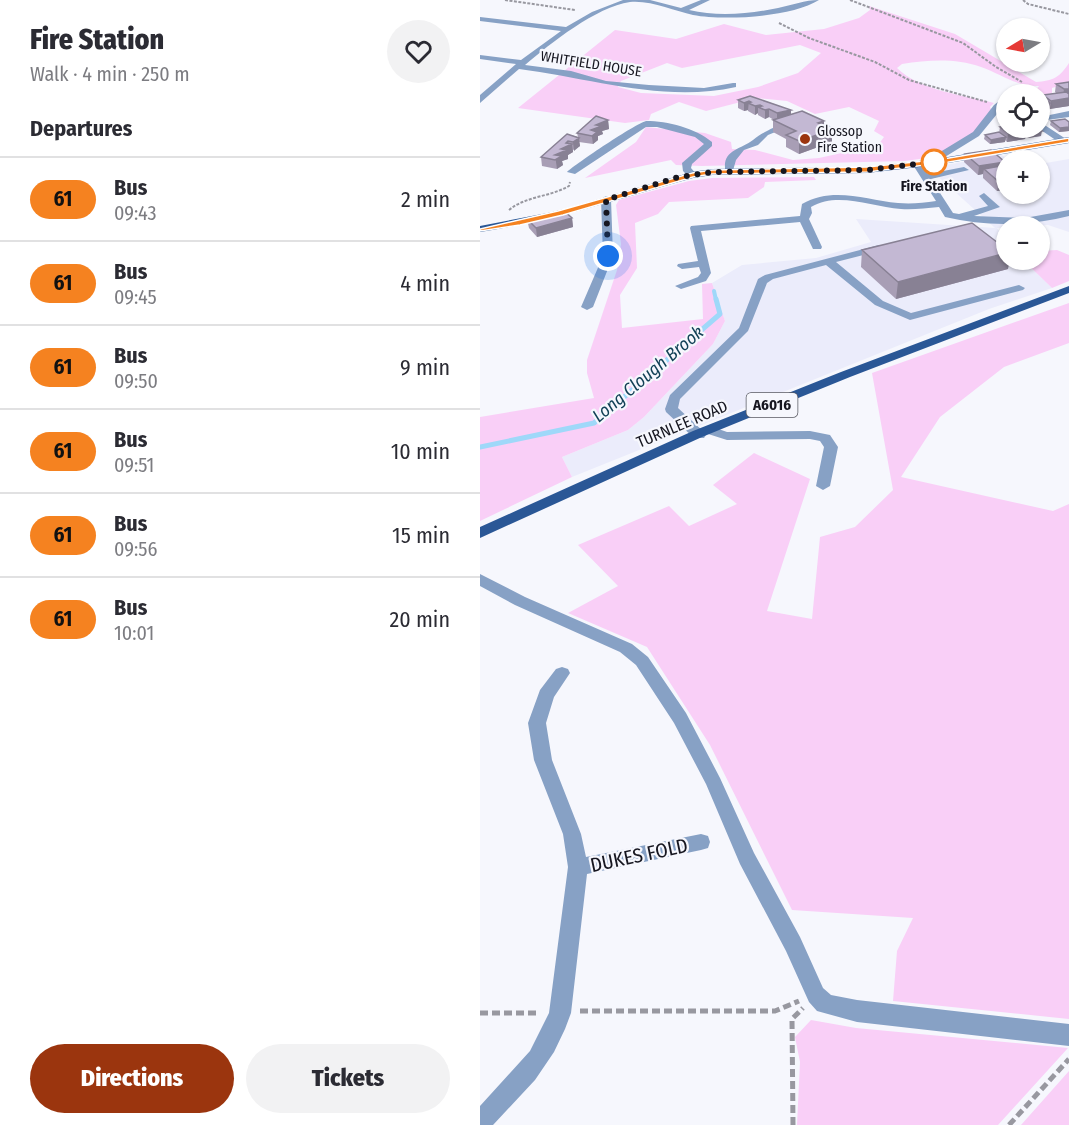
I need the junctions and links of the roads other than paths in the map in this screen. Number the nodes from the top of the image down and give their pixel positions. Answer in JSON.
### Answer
{"nodes":[{"id":1,"x":631,"y":0,"type":"edge"},
{"id":2,"x":707,"y":0,"type":"edge"},
{"id":3,"x":816,"y":0,"type":"edge"},
{"id":4,"x":682,"y":10,"type":"junction"},
{"id":5,"x":480,"y":19,"type":"edge"},
{"id":6,"x":569,"y":30,"type":"junction"},
{"id":7,"x":480,"y":57,"type":"edge"},
{"id":8,"x":519,"y":64,"type":"junction"},
{"id":9,"x":733,"y":85,"type":"dead end"},
{"id":10,"x":480,"y":100,"type":"edge"},
{"id":11,"x":996,"y":105,"type":"edge"},
{"id":12,"x":1069,"y":114,"type":"edge"},
{"id":13,"x":1050,"y":117,"type":"edge"},
{"id":14,"x":807,"y":119,"type":"edge"},
{"id":15,"x":796,"y":122,"type":"edge"},
{"id":16,"x":1050,"y":131,"type":"edge"},
{"id":17,"x":837,"y":132,"type":"dead end"},
{"id":18,"x":1066,"y":141,"type":"edge"},
{"id":19,"x":936,"y":162,"type":"junction"},
{"id":20,"x":918,"y":165,"type":"junction"},
{"id":21,"x":964,"y":170,"type":"dead end"},
{"id":22,"x":572,"y":172,"type":"road end"},
{"id":23,"x":729,"y":172,"type":"junction"},
{"id":24,"x":692,"y":175,"type":"junction"},
{"id":25,"x":926,"y":177,"type":"junction"},
{"id":26,"x":984,"y":196,"type":"dead end"},
{"id":27,"x":606,"y":200,"type":"junction"},
{"id":28,"x":941,"y":204,"type":"junction"},
{"id":29,"x":1069,"y":213,"type":"edge"},
{"id":30,"x":949,"y":215,"type":"junction"},
{"id":31,"x":804,"y":219,"type":"junction"},
{"id":32,"x":480,"y":229,"type":"edge"},
{"id":33,"x":891,"y":244,"type":"edge"},
{"id":34,"x":818,"y":247,"type":"dead end"},
{"id":35,"x":828,"y":261,"type":"junction"},
{"id":36,"x":704,"y":264,"type":"junction"},
{"id":37,"x":682,"y":266,"type":"dead end"},
{"id":38,"x":681,"y":286,"type":"dead end"},
{"id":39,"x":1019,"y":288,"type":"dead end"},
{"id":40,"x":1069,"y":289,"type":"edge"},
{"id":41,"x":587,"y":307,"type":"dead end"},
{"id":42,"x":704,"y":432,"type":"junction"},
{"id":43,"x":824,"y":486,"type":"dead end"},
{"id":44,"x":480,"y":533,"type":"edge"},
{"id":45,"x":480,"y":579,"type":"edge"},
{"id":46,"x":562,"y":673,"type":"dead end"},
{"id":47,"x":701,"y":842,"type":"dead end"},
{"id":48,"x":578,"y":867,"type":"junction"},
{"id":49,"x":1069,"y":1035,"type":"edge"},
{"id":50,"x":480,"y":1122,"type":"edge"}],
"edges":[{"from":1,"to":4,"type":"street"},
{"from":1,"to":6,"type":"street"},
{"from":2,"to":4,"type":"street"},
{"from":3,"to":4,"type":"street"},
{"from":5,"to":6,"type":"street"},
{"from":6,"to":8,"type":"street"},
{"from":7,"to":8,"type":"street","name":"WHITFIELD HOUSE"},
{"from":8,"to":9,"type":"street","name":"WHITFIELD HOUSE"},
{"from":8,"to":10,"type":"street"},
{"from":11,"to":19,"type":"street"},
{"from":12,"to":13,"type":"street"},
{"from":14,"to":17,"type":"street"},
{"from":15,"to":23,"type":"street"},
{"from":16,"to":18,"type":"street"},
{"from":18,"to":19,"type":"main road"},
{"from":19,"to":20,"type":"main road"},
{"from":20,"to":23,"type":"main road"},
{"from":20,"to":25,"type":"street"},
{"from":21,"to":25,"type":"street"},
{"from":22,"to":24,"type":"street"},
{"from":23,"to":24,"type":"main road"},
{"from":24,"to":27,"type":"main road"},
{"from":25,"to":28,"type":"street"},
{"from":26,"to":30,"type":"street"},
{"from":27,"to":32,"type":"main road"},
{"from":27,"to":41,"type":"street"},
{"from":28,"to":30,"type":"street"},
{"from":28,"to":31,"type":"street"},
{"from":29,"to":30,"type":"street"},
{"from":31,"to":34,"type":"street"},
{"from":31,"to":36,"type":"street"},
{"from":33,"to":35,"type":"street"},
{"from":35,"to":39,"type":"street"},
{"from":35,"to":42,"type":"street"},
{"from":36,"to":37,"type":"street"},
{"from":36,"to":38,"type":"street"},
{"from":40,"to":42,"type":"main road","name":"TURNLEE ROAD","number":"A6016"},
{"from":42,"to":43,"type":"street"},
{"from":42,"to":44,"type":"main road","name":"TURNLEE ROAD","number":"A6016"},
{"from":45,"to":49,"type":"street"},
{"from":46,"to":48,"type":"street"},
{"from":47,"to":48,"type":"street","name":"DUKES FOLD"},
{"from":48,"to":50,"type":"street"}]}
